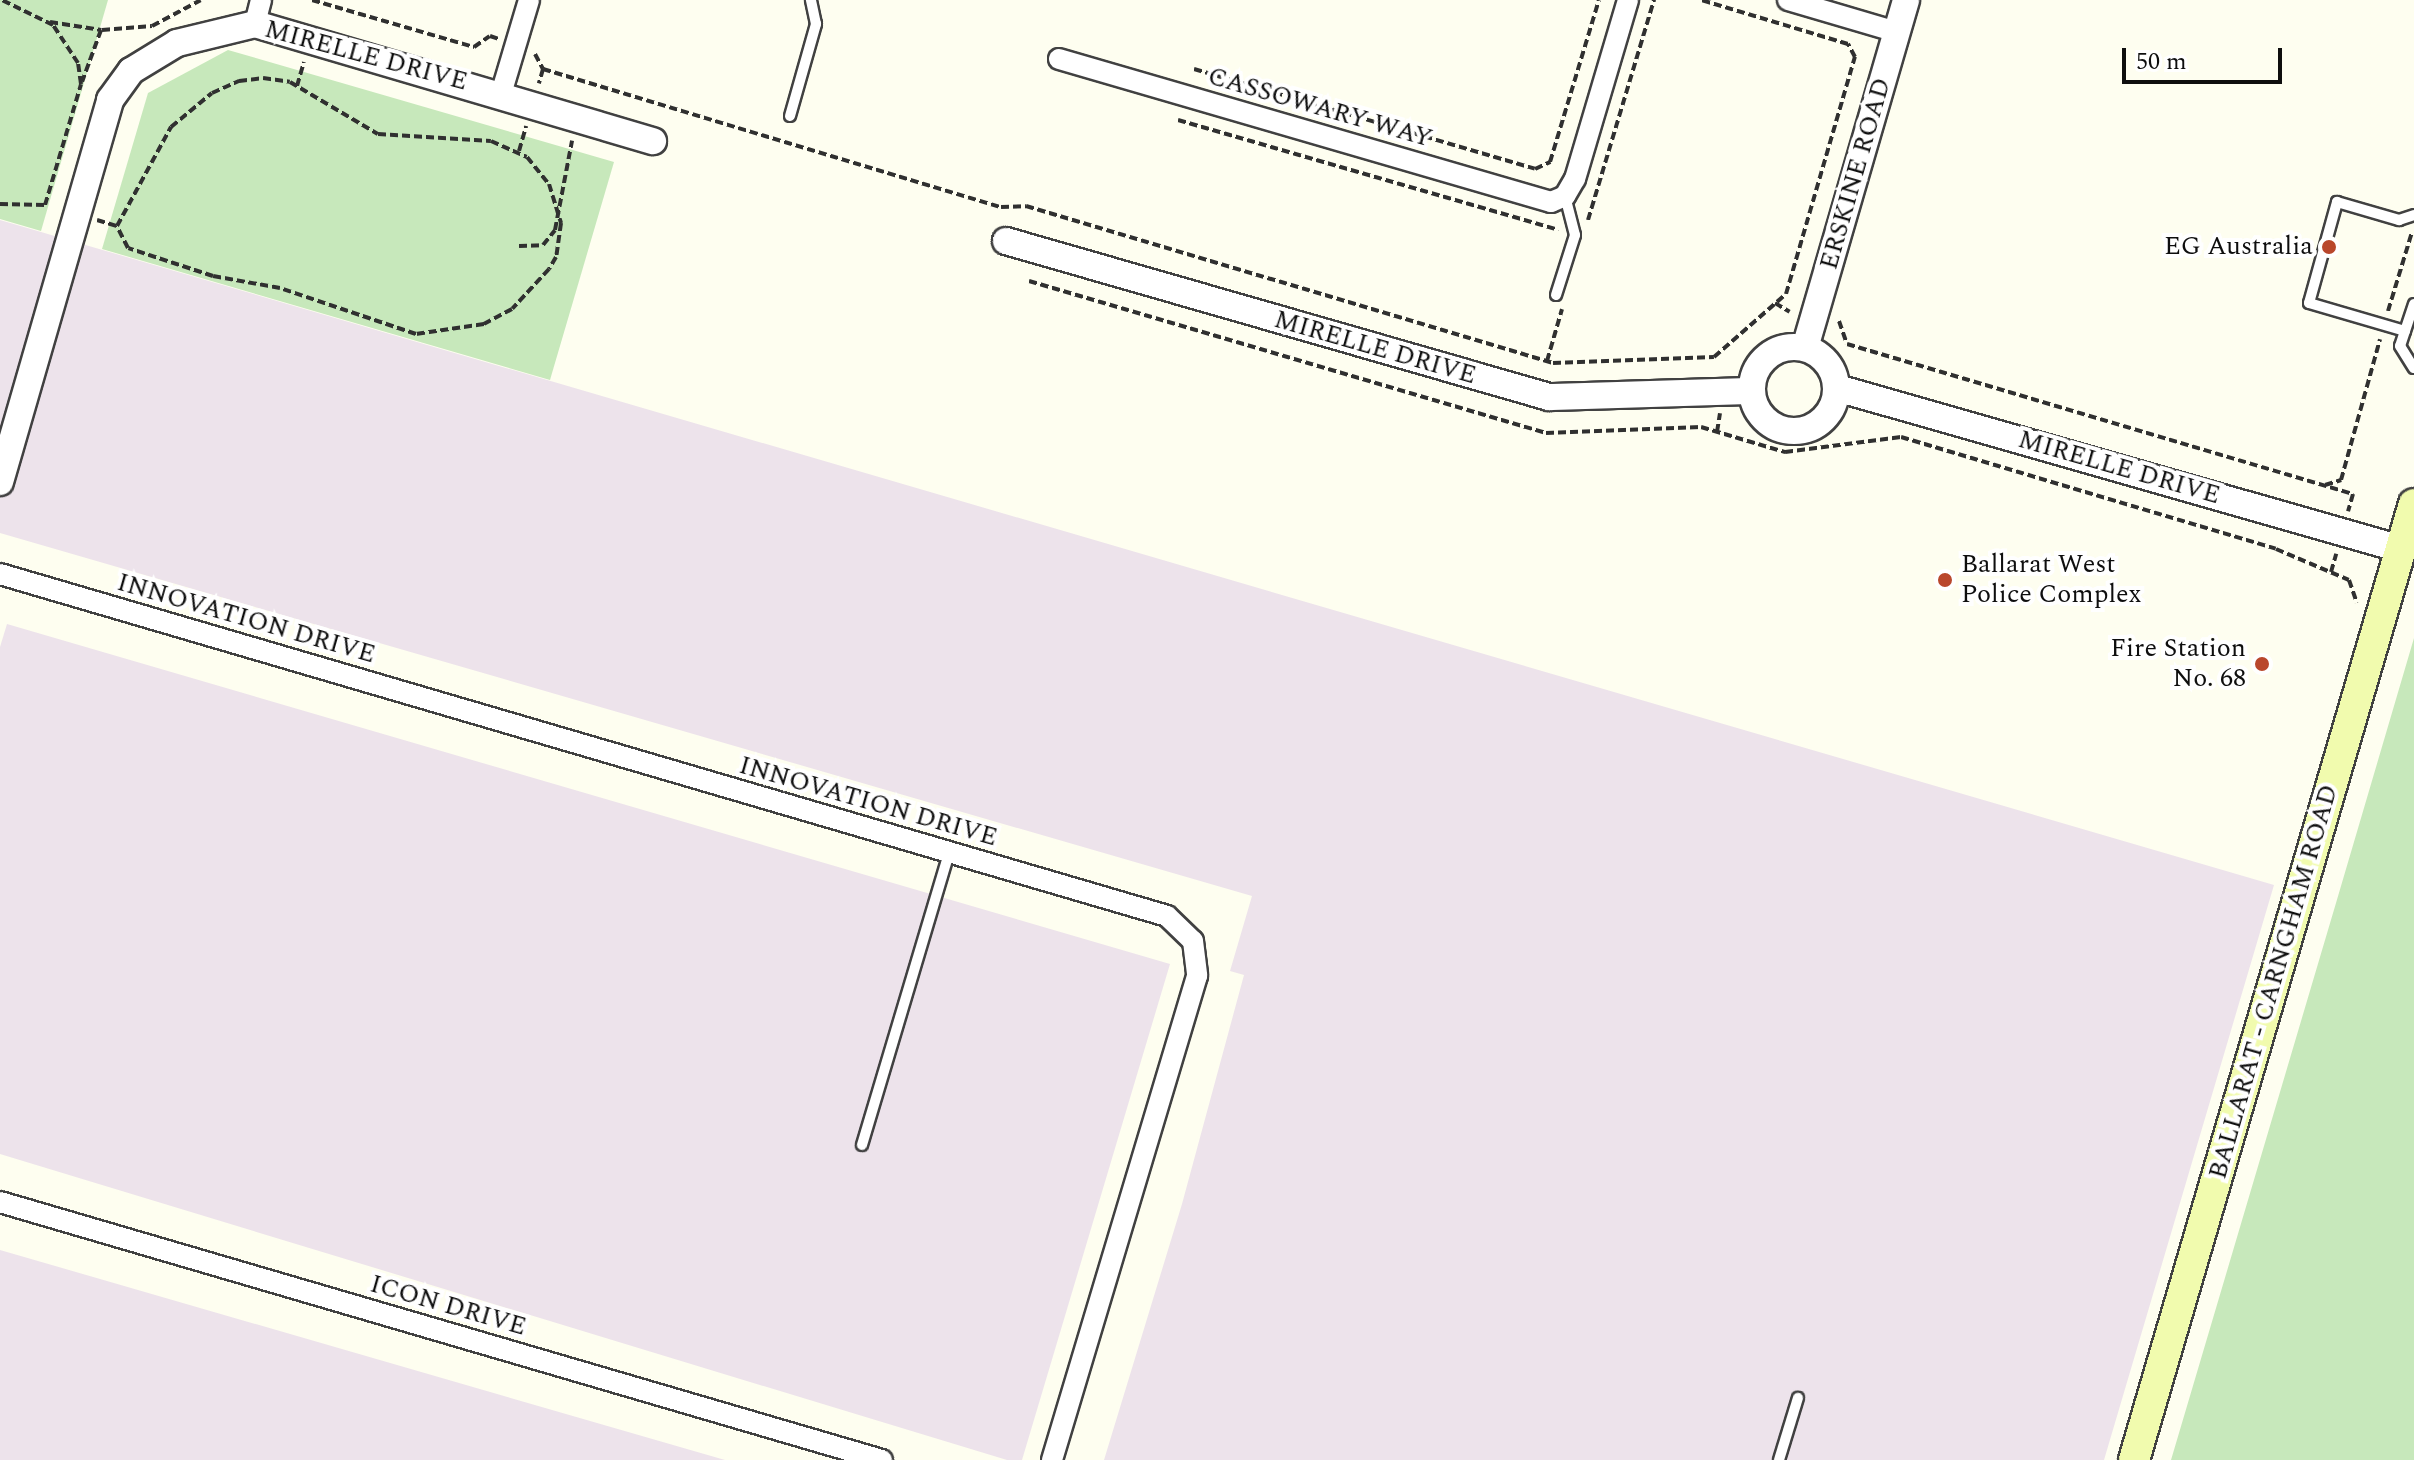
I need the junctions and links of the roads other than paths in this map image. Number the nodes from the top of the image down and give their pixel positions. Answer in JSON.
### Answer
{"nodes":[{"id":1,"x":529,"y":0,"type":"edge"},
{"id":2,"x":811,"y":0,"type":"edge"},
{"id":3,"x":1628,"y":0,"type":"edge"},
{"id":4,"x":1788,"y":0,"type":"edge"},
{"id":5,"x":1906,"y":0,"type":"edge"},
{"id":6,"x":258,"y":12,"type":"edge"},
{"id":7,"x":1897,"y":32,"type":"junction"},
{"id":8,"x":1059,"y":59,"type":"dead end"},
{"id":9,"x":501,"y":94,"type":"junction"},
{"id":10,"x":790,"y":116,"type":"dead end"},
{"id":11,"x":653,"y":141,"type":"dead end"},
{"id":12,"x":1565,"y":196,"type":"junction"},
{"id":13,"x":2414,"y":215,"type":"edge"},
{"id":14,"x":1006,"y":241,"type":"dead end"},
{"id":15,"x":1556,"y":295,"type":"dead end"},
{"id":16,"x":2414,"y":304,"type":"edge"},
{"id":17,"x":2405,"y":331,"type":"junction"},
{"id":18,"x":1805,"y":348,"type":"junction"},
{"id":19,"x":2414,"y":368,"type":"edge"},
{"id":20,"x":1837,"y":388,"type":"junction"},
{"id":21,"x":1752,"y":391,"type":"junction"},
{"id":22,"x":0,"y":482,"type":"edge"},
{"id":23,"x":2414,"y":504,"type":"edge"},
{"id":24,"x":2401,"y":549,"type":"junction"},
{"id":25,"x":0,"y":574,"type":"edge"},
{"id":26,"x":949,"y":853,"type":"junction"},
{"id":27,"x":862,"y":1145,"type":"dead end"},
{"id":28,"x":0,"y":1202,"type":"edge"},
{"id":29,"x":1798,"y":1398,"type":"dead end"},
{"id":30,"x":882,"y":1460,"type":"edge"},
{"id":31,"x":1052,"y":1460,"type":"edge"},
{"id":32,"x":1779,"y":1460,"type":"edge"},
{"id":33,"x":2134,"y":1460,"type":"edge"}],
"edges":[{"from":1,"to":9,"type":"street"},
{"from":2,"to":10,"type":"lane"},
{"from":3,"to":12,"type":"street"},
{"from":4,"to":7,"type":"street"},
{"from":5,"to":7,"type":"street","name":"ERSKINE ROAD"},
{"from":6,"to":9,"type":"street","name":"MIRELLE DRIVE"},
{"from":6,"to":22,"type":"street","name":"MIRELLE DRIVE"},
{"from":7,"to":18,"type":"street","name":"ERSKINE ROAD"},
{"from":8,"to":12,"type":"street","name":"CASSOWARY WAY"},
{"from":9,"to":11,"type":"street","name":"MIRELLE DRIVE"},
{"from":12,"to":15,"type":"lane"},
{"from":13,"to":17,"type":"lane"},
{"from":14,"to":21,"type":"street","name":"MIRELLE DRIVE"},
{"from":16,"to":17,"type":"lane"},
{"from":17,"to":19,"type":"lane"},
{"from":18,"to":20,"type":"street"},
{"from":18,"to":21,"type":"street"},
{"from":20,"to":21,"type":"street"},
{"from":20,"to":24,"type":"street","name":"MIRELLE DRIVE"},
{"from":23,"to":24,"type":"main road","name":"BALLARAT - CARNGHAM ROAD"},
{"from":24,"to":33,"type":"main road","name":"BALLARAT - CARNGHAM ROAD"},
{"from":25,"to":26,"type":"street","name":"INNOVATION DRIVE"},
{"from":26,"to":27,"type":"lane"},
{"from":26,"to":31,"type":"street","name":"INNOVATION DRIVE"},
{"from":28,"to":30,"type":"street","name":"ICON DRIVE"},
{"from":29,"to":32,"type":"lane"}]}
